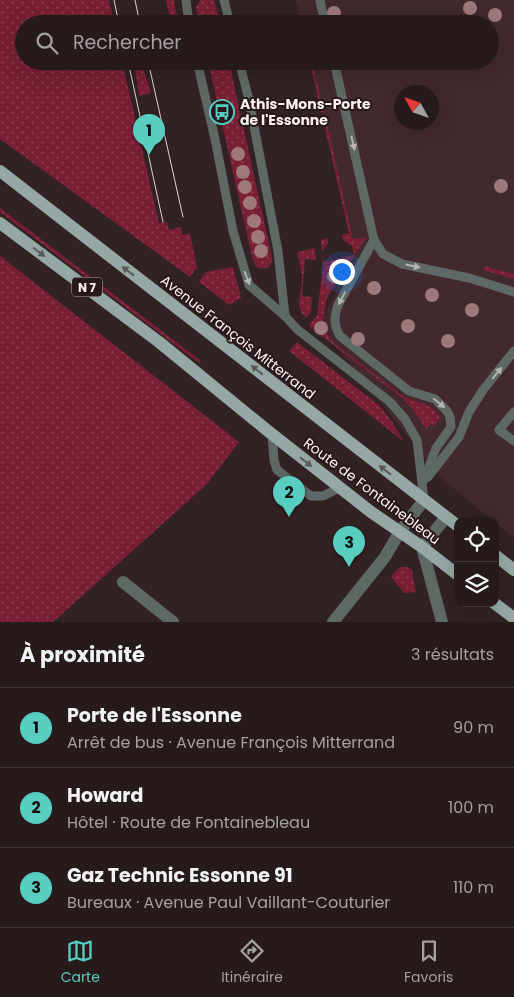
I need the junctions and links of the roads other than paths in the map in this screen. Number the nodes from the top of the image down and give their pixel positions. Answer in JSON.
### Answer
{"nodes":[{"id":1,"x":186,"y":0,"type":"edge"},
{"id":2,"x":224,"y":0,"type":"edge"},
{"id":3,"x":320,"y":0,"type":"edge"},
{"id":4,"x":188,"y":15,"type":"edge"},
{"id":5,"x":228,"y":15,"type":"edge"},
{"id":6,"x":323,"y":15,"type":"edge"},
{"id":7,"x":200,"y":70,"type":"edge"},
{"id":8,"x":241,"y":70,"type":"edge"},
{"id":9,"x":336,"y":70,"type":"edge"},
{"id":10,"x":0,"y":171,"type":"edge"},
{"id":11,"x":0,"y":223,"type":"edge"},
{"id":12,"x":374,"y":240,"type":"junction"},
{"id":13,"x":514,"y":292,"type":"edge"},
{"id":14,"x":285,"y":316,"type":"junction"},
{"id":15,"x":514,"y":351,"type":"edge"},
{"id":16,"x":514,"y":412,"type":"edge"},
{"id":17,"x":270,"y":433,"type":"junction"},
{"id":18,"x":514,"y":441,"type":"edge"},
{"id":19,"x":422,"y":485,"type":"junction"},
{"id":20,"x":339,"y":488,"type":"junction"},
{"id":21,"x":424,"y":500,"type":"junction"},
{"id":22,"x":446,"y":518,"type":"junction"},
{"id":23,"x":454,"y":523,"type":"edge"},
{"id":24,"x":399,"y":532,"type":"junction"},
{"id":25,"x":422,"y":547,"type":"junction"},
{"id":26,"x":499,"y":558,"type":"edge"},
{"id":27,"x":514,"y":570,"type":"edge"},
{"id":28,"x":454,"y":572,"type":"edge"},
{"id":29,"x":122,"y":582,"type":"dead end"},
{"id":30,"x":499,"y":607,"type":"edge"},
{"id":31,"x":514,"y":618,"type":"edge"},
{"id":32,"x":173,"y":622,"type":"edge"},
{"id":33,"x":333,"y":622,"type":"edge"},
{"id":34,"x":442,"y":622,"type":"edge"}],
"edges":[{"from":1,"to":4,"type":"lane"},
{"from":2,"to":5,"type":"lane"},
{"from":3,"to":6,"type":"lane"},
{"from":7,"to":14,"type":"lane","one_way":true},
{"from":8,"to":14,"type":"lane"},
{"from":9,"to":12,"type":"lane","one_way":true},
{"from":21,"to":10,"type":"main road","name":"Avenue François Mitterrand","one_way":true},
{"from":11,"to":17,"type":"main road","number":"N 7","one_way":true},
{"from":12,"to":13,"type":"lane","one_way":true},
{"from":12,"to":19,"type":"lane","one_way":true},
{"from":14,"to":19,"type":"lane"},
{"from":19,"to":15,"type":"lane","one_way":true},
{"from":16,"to":18,"type":"lane"},
{"from":17,"to":20,"type":"main road","name":"Route de Fontainebleau","number":"N 7","one_way":true},
{"from":17,"to":20,"type":"lane"},
{"from":19,"to":21,"type":"lane"},
{"from":20,"to":24,"type":"main road","name":"Route de Fontainebleau","number":"N 7"},
{"from":21,"to":22,"type":"main road","name":"Avenue François Mitterrand"},
{"from":21,"to":24,"type":"street"},
{"from":22,"to":23,"type":"main road","name":"Avenue François Mitterrand"},
{"from":22,"to":25,"type":"street"},
{"from":24,"to":25,"type":"main road","name":"Route de Fontainebleau","number":"N 7"},
{"from":24,"to":33,"type":"street"},
{"from":25,"to":28,"type":"main road","name":"Route de Fontainebleau","number":"N 7"},
{"from":25,"to":34,"type":"street"},
{"from":26,"to":27,"type":"main road"},
{"from":29,"to":32,"type":"street"},
{"from":30,"to":31,"type":"main road"}]}
